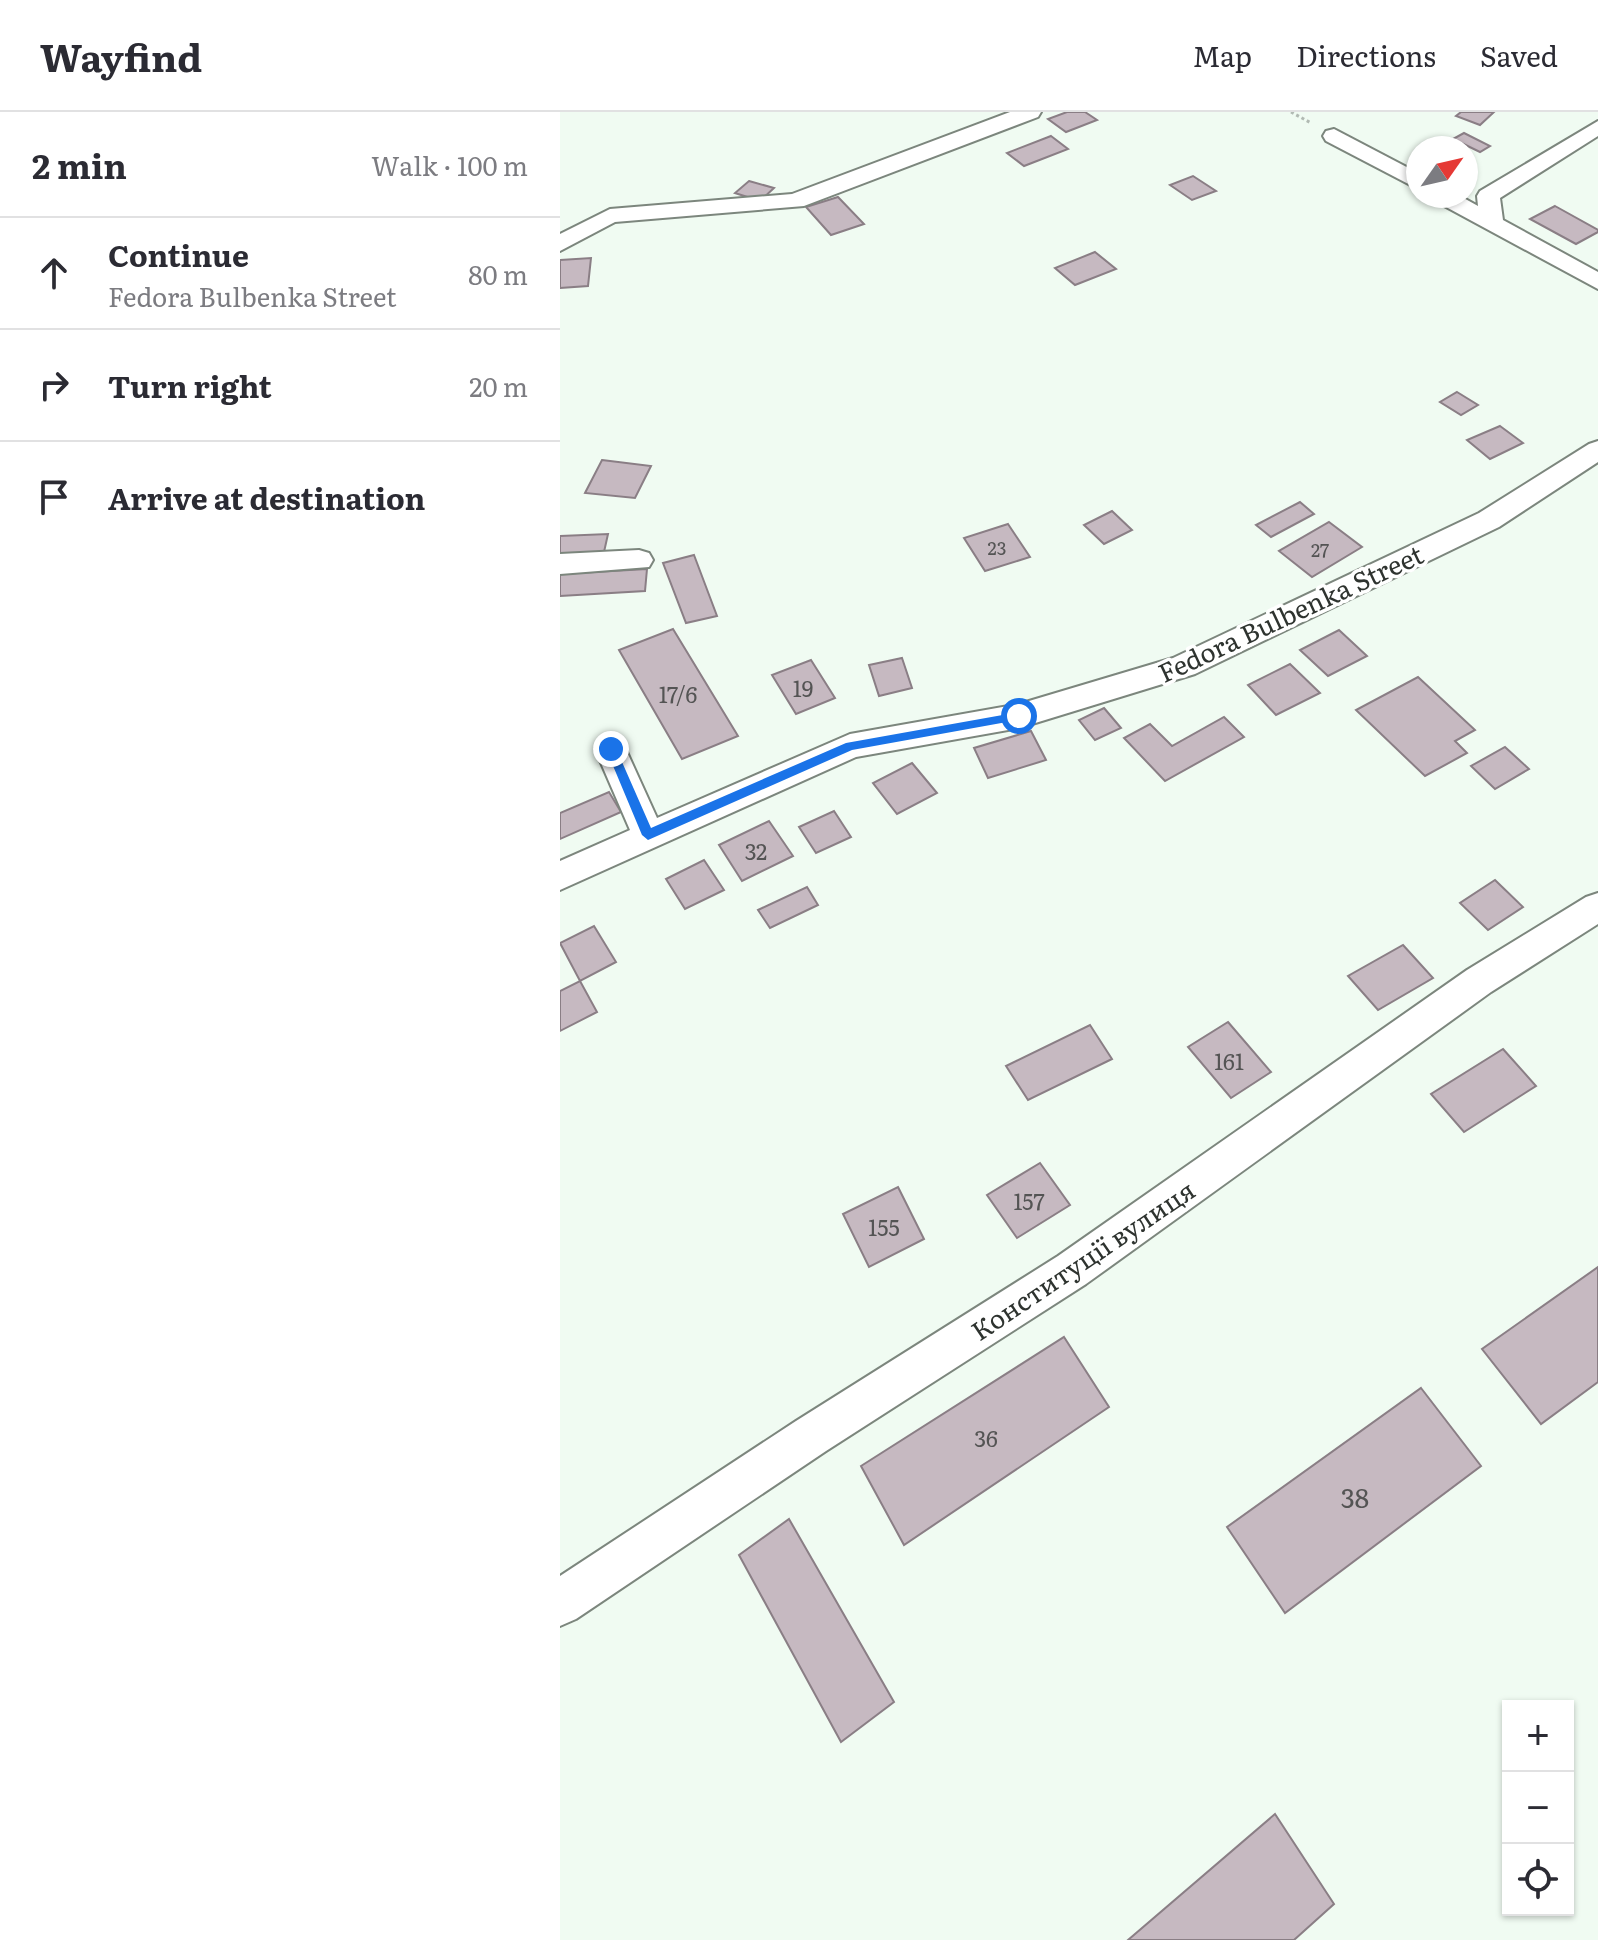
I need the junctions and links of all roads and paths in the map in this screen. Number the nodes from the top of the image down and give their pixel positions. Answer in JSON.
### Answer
{"nodes":[{"id":1,"x":1030,"y":112,"type":"edge"},
{"id":2,"x":1598,"y":127,"type":"edge"},
{"id":3,"x":1334,"y":136,"type":"dead end"},
{"id":4,"x":1406,"y":175,"type":"edge"},
{"id":5,"x":1465,"y":208,"type":"edge"},
{"id":6,"x":1492,"y":223,"type":"junction"},
{"id":7,"x":560,"y":244,"type":"edge"},
{"id":8,"x":1598,"y":282,"type":"edge"},
{"id":9,"x":1598,"y":450,"type":"edge"},
{"id":10,"x":639,"y":560,"type":"dead end"},
{"id":11,"x":560,"y":564,"type":"edge"},
{"id":12,"x":611,"y":749,"type":"dead end"},
{"id":13,"x":648,"y":835,"type":"junction"},
{"id":14,"x":560,"y":876,"type":"edge"},
{"id":15,"x":1598,"y":907,"type":"edge"},
{"id":16,"x":560,"y":1603,"type":"edge"}],
"edges":[{"from":1,"to":7,"type":"street"},
{"from":2,"to":6,"type":"street"},
{"from":3,"to":4,"type":"street"},
{"from":5,"to":6,"type":"street"},
{"from":6,"to":8,"type":"street"},
{"from":9,"to":13,"type":"street","name":"Fedora Bulbenka Street"},
{"from":10,"to":11,"type":"street"},
{"from":12,"to":13,"type":"street"},
{"from":13,"to":14,"type":"street","name":"Fedora Bulbenka Street"},
{"from":15,"to":16,"type":"street","name":"Конституції вулиця"}]}
